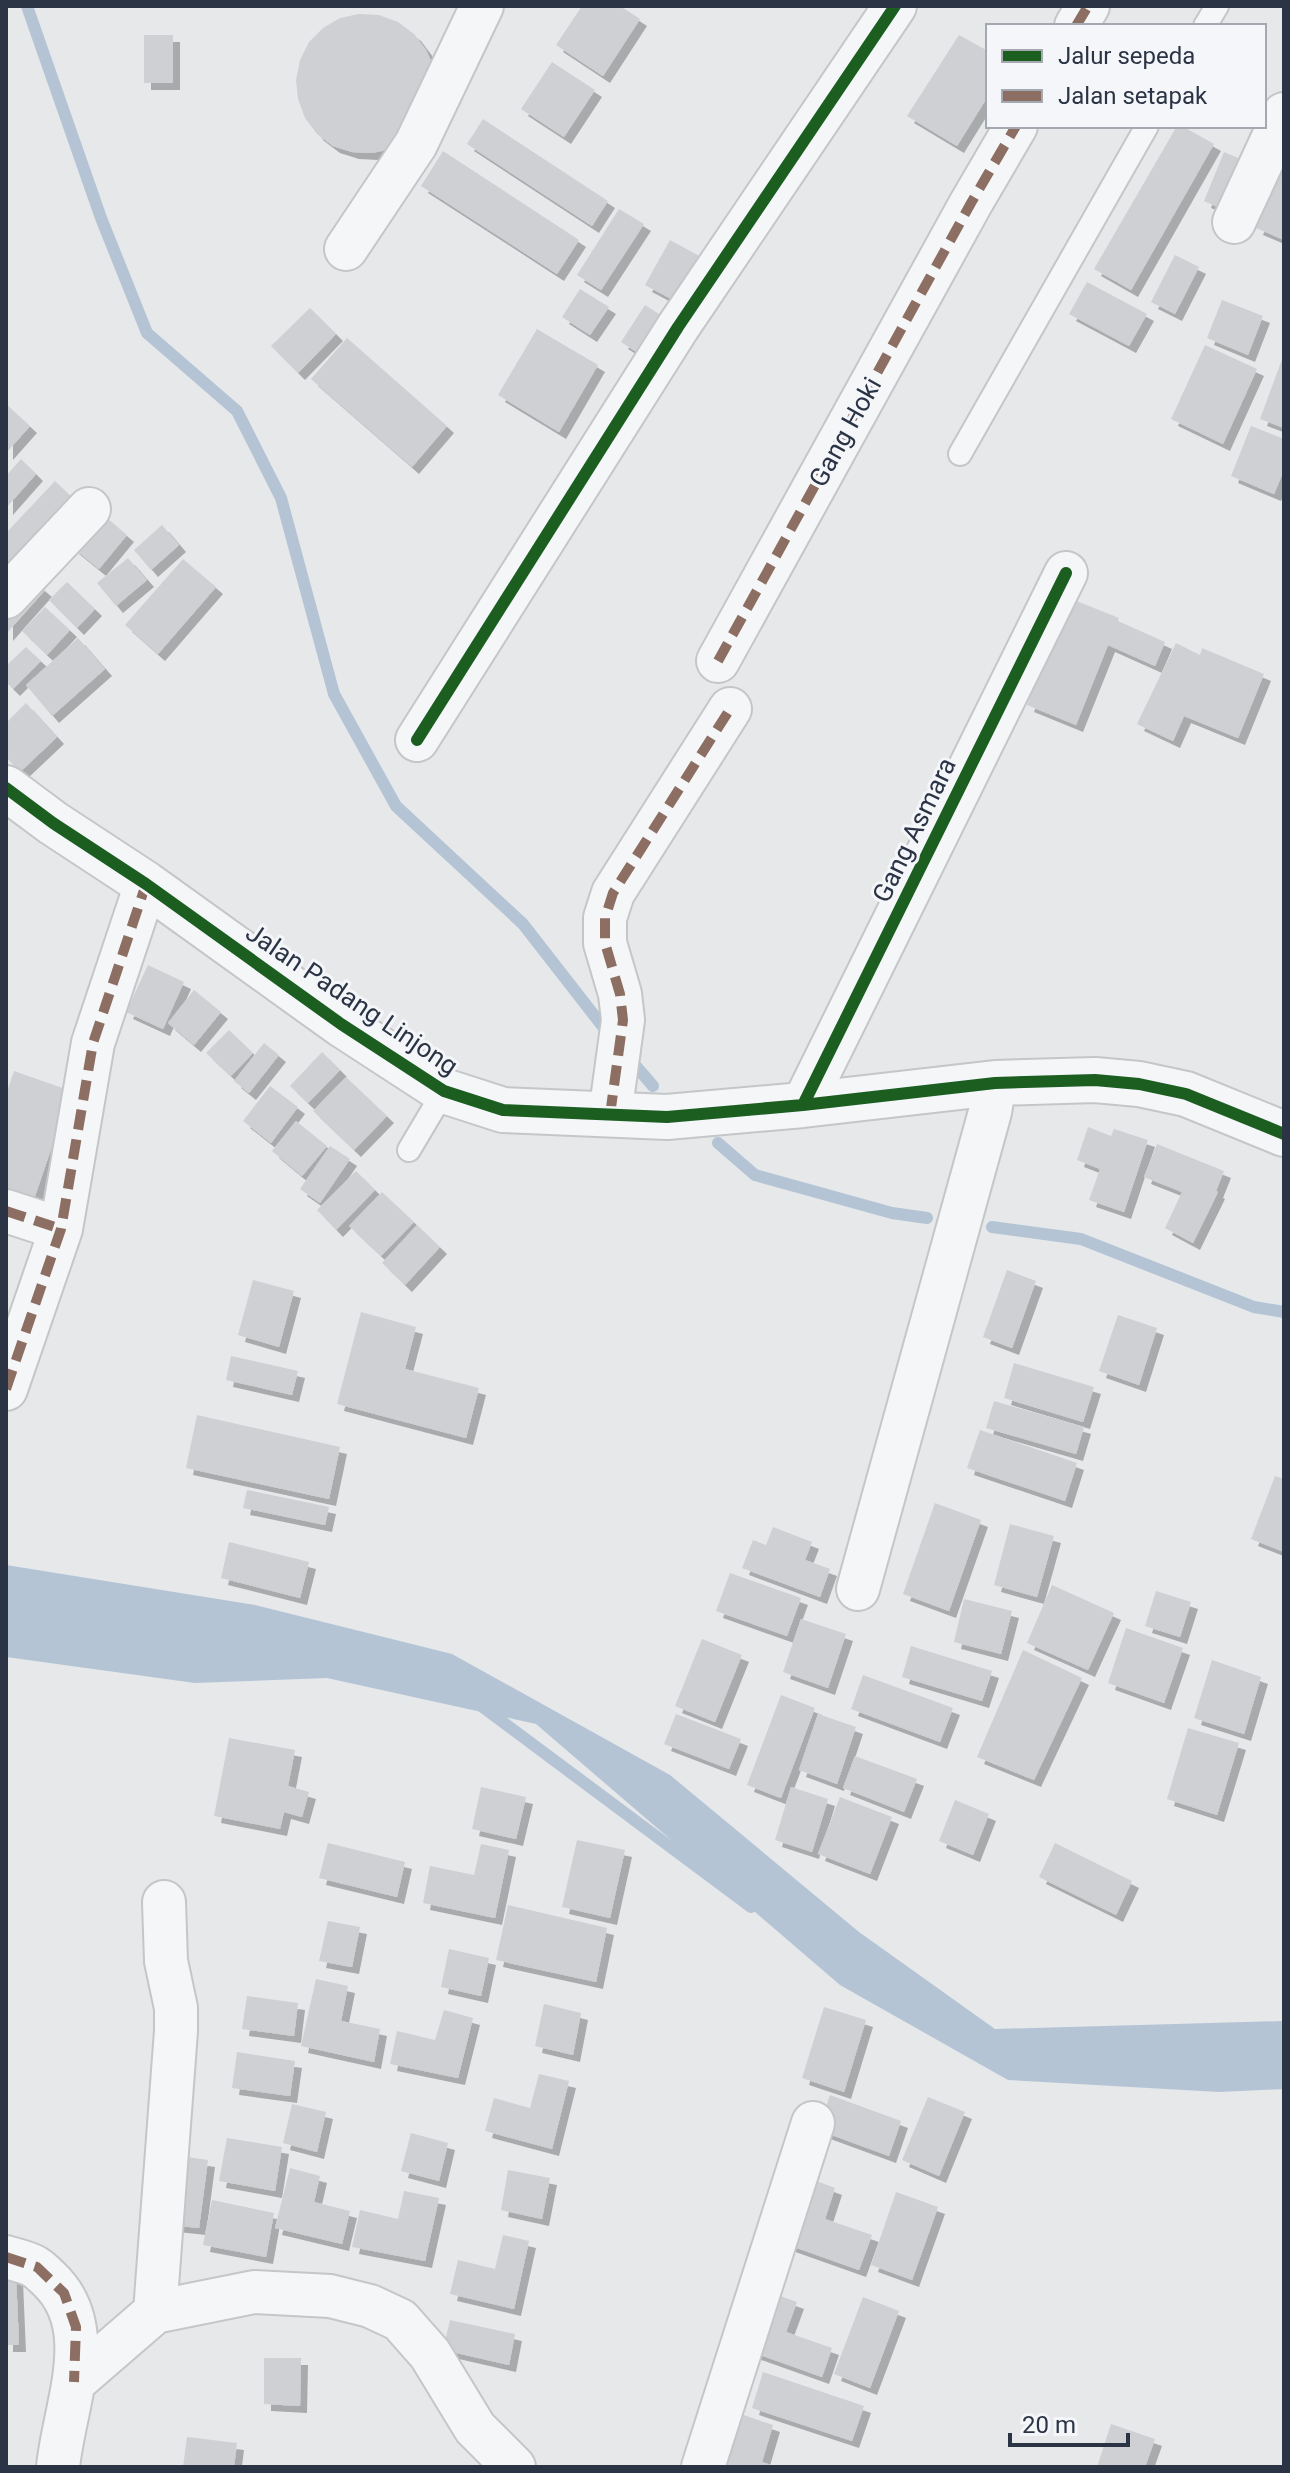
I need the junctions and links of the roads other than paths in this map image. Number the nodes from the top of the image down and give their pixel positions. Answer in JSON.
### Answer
{"nodes":[{"id":1,"x":482,"y":6,"type":"edge"},
{"id":2,"x":895,"y":6,"type":"edge"},
{"id":3,"x":1088,"y":6,"type":"edge"},
{"id":4,"x":1217,"y":6,"type":"edge"},
{"id":5,"x":1077,"y":24,"type":"edge"},
{"id":6,"x":1206,"y":24,"type":"edge"},
{"id":7,"x":1284,"y":114,"type":"edge"},
{"id":8,"x":1015,"y":128,"type":"edge"},
{"id":9,"x":1146,"y":128,"type":"edge"},
{"id":10,"x":1234,"y":222,"type":"dead end"},
{"id":11,"x":346,"y":249,"type":"dead end"},
{"id":12,"x":960,"y":454,"type":"dead end"},
{"id":13,"x":89,"y":509,"type":"dead end"},
{"id":14,"x":1066,"y":573,"type":"dead end"},
{"id":15,"x":6,"y":597,"type":"edge"},
{"id":16,"x":718,"y":661,"type":"dead end"},
{"id":17,"x":730,"y":709,"type":"dead end"},
{"id":18,"x":417,"y":740,"type":"dead end"},
{"id":19,"x":6,"y":788,"type":"edge"},
{"id":20,"x":146,"y":884,"type":"junction"},
{"id":21,"x":995,"y":1083,"type":"junction"},
{"id":22,"x":444,"y":1091,"type":"junction"},
{"id":23,"x":612,"y":1097,"type":"junction"},
{"id":24,"x":803,"y":1105,"type":"junction"},
{"id":25,"x":1284,"y":1134,"type":"edge"},
{"id":26,"x":409,"y":1150,"type":"dead end"},
{"id":27,"x":6,"y":1211,"type":"edge"},
{"id":28,"x":61,"y":1229,"type":"junction"},
{"id":29,"x":6,"y":1389,"type":"edge"},
{"id":30,"x":858,"y":1589,"type":"dead end"},
{"id":31,"x":164,"y":1902,"type":"dead end"},
{"id":32,"x":813,"y":2123,"type":"dead end"},
{"id":33,"x":6,"y":2257,"type":"edge"},
{"id":34,"x":155,"y":2312,"type":"junction"},
{"id":35,"x":74,"y":2382,"type":"junction"},
{"id":36,"x":58,"y":2467,"type":"edge"},
{"id":37,"x":514,"y":2467,"type":"edge"},
{"id":38,"x":703,"y":2467,"type":"edge"}],
"edges":[{"from":1,"to":11,"type":"street"},
{"from":2,"to":18,"type":"street"},
{"from":3,"to":5,"type":"street"},
{"from":4,"to":6,"type":"lane"},
{"from":7,"to":10,"type":"street"},
{"from":8,"to":16,"type":"street","name":"Gang Hoki"},
{"from":9,"to":12,"type":"lane"},
{"from":13,"to":15,"type":"street"},
{"from":14,"to":24,"type":"street","name":"Gang Asmara"},
{"from":17,"to":23,"type":"street"},
{"from":19,"to":20,"type":"street","name":"Jalan Padang Linjong"},
{"from":20,"to":22,"type":"street","name":"Jalan Padang Linjong"},
{"from":20,"to":28,"type":"street"},
{"from":21,"to":24,"type":"street","name":"Jalan Padang Linjong"},
{"from":21,"to":25,"type":"street","name":"Jalan Padang Linjong"},
{"from":21,"to":30,"type":"street"},
{"from":22,"to":23,"type":"street","name":"Jalan Padang Linjong"},
{"from":22,"to":26,"type":"lane"},
{"from":23,"to":24,"type":"street","name":"Jalan Padang Linjong"},
{"from":27,"to":28,"type":"street"},
{"from":28,"to":29,"type":"street"},
{"from":31,"to":34,"type":"street"},
{"from":32,"to":38,"type":"street"},
{"from":33,"to":35,"type":"street"},
{"from":34,"to":35,"type":"street"},
{"from":34,"to":37,"type":"street"},
{"from":35,"to":36,"type":"street"}]}
